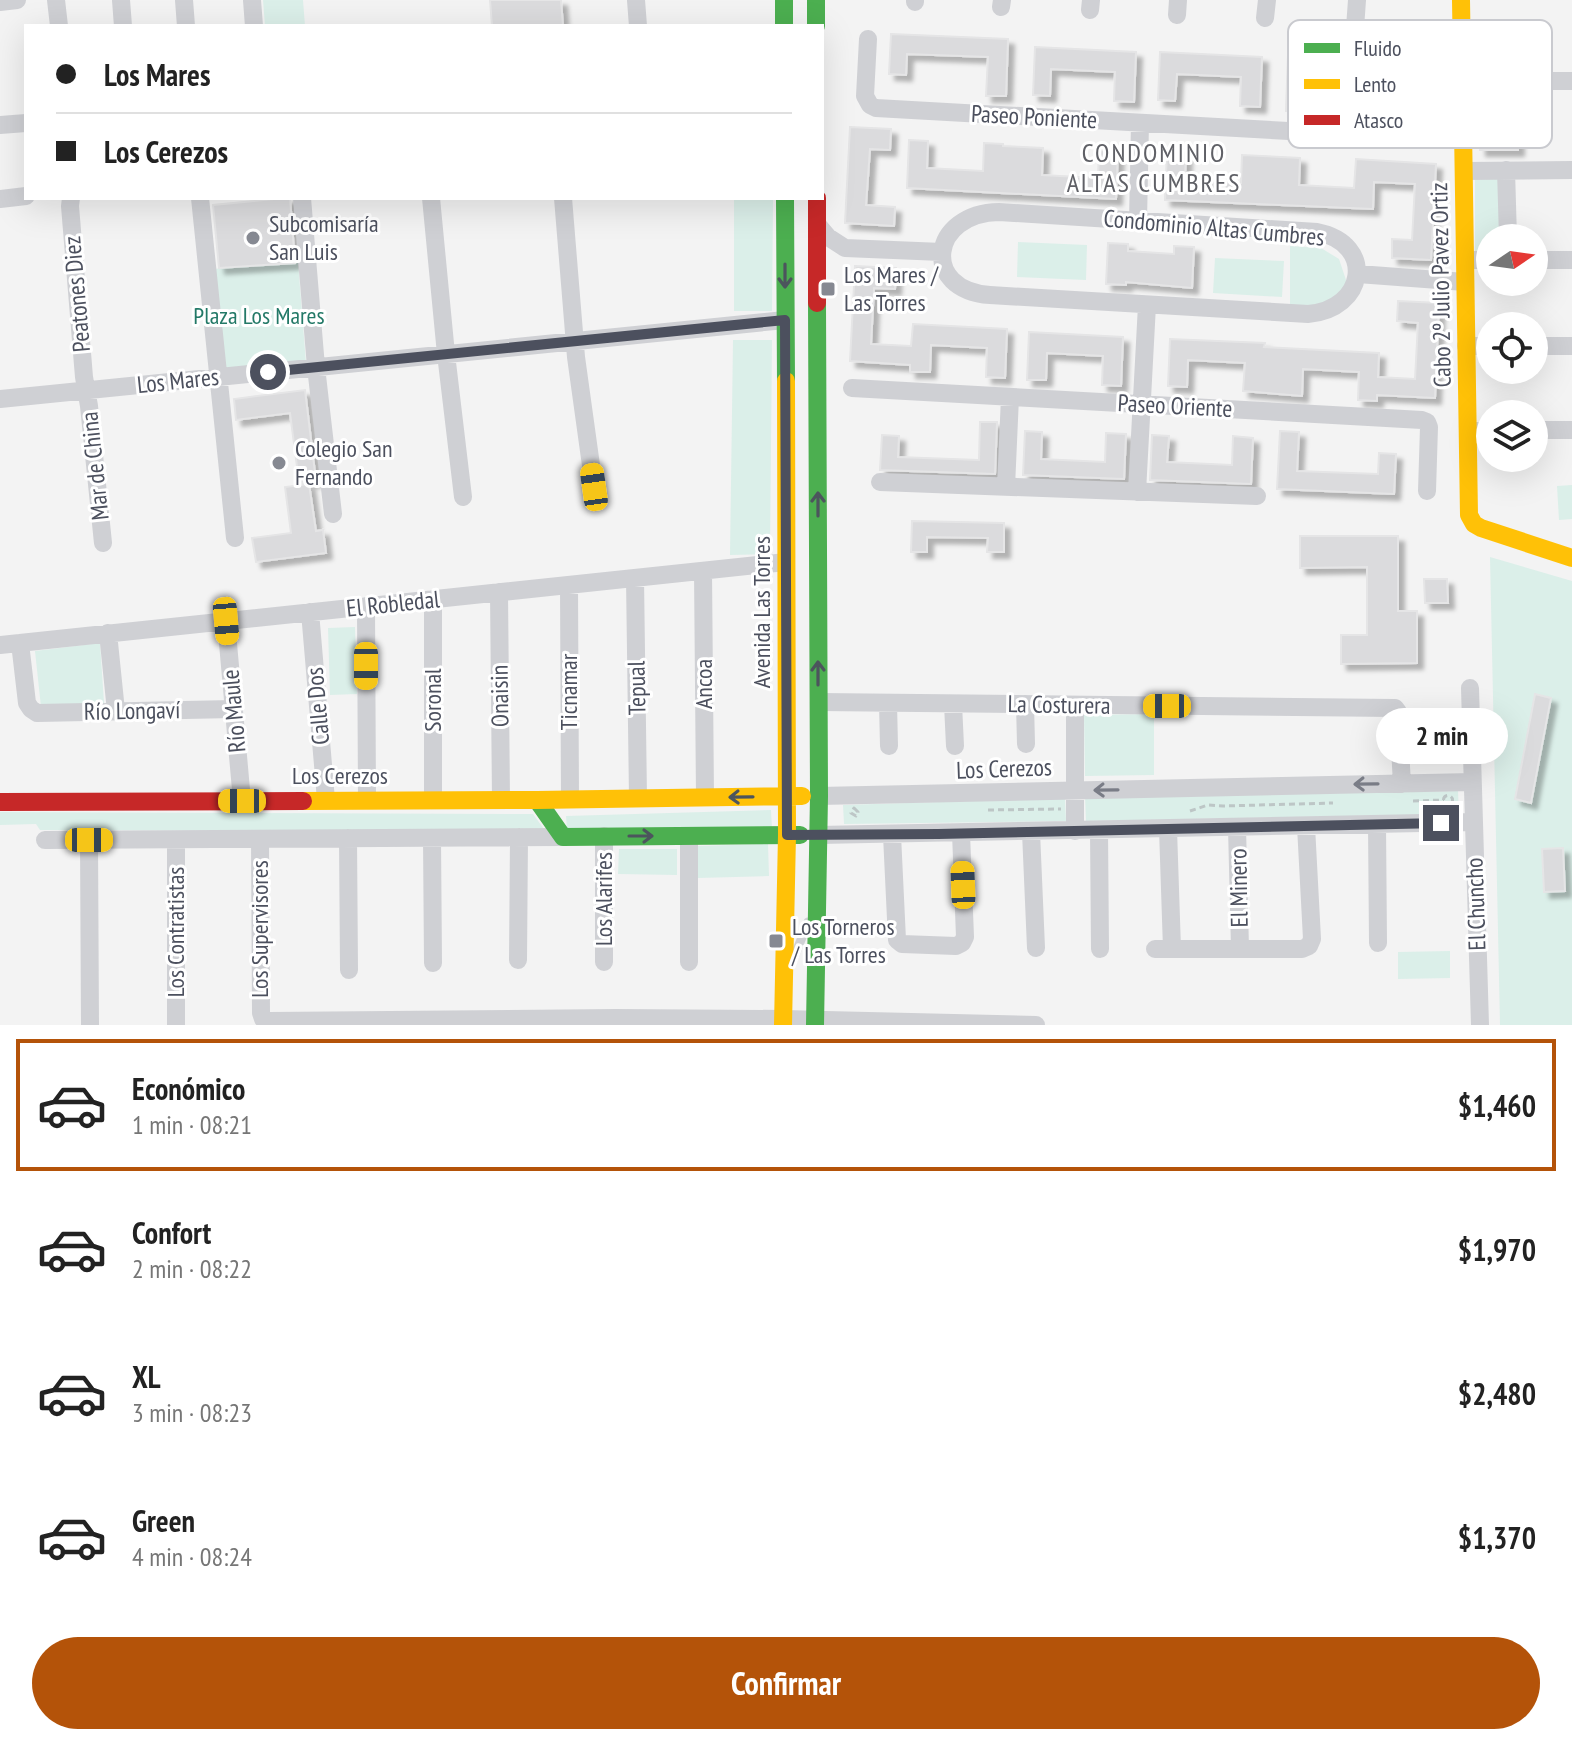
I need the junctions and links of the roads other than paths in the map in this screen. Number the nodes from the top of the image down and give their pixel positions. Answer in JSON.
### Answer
{"nodes":[{"id":1,"x":17,"y":0,"type":"edge"},
{"id":2,"x":56,"y":0,"type":"edge"},
{"id":3,"x":121,"y":0,"type":"edge"},
{"id":4,"x":184,"y":0,"type":"edge"},
{"id":5,"x":252,"y":0,"type":"edge"},
{"id":6,"x":636,"y":0,"type":"edge"},
{"id":7,"x":784,"y":0,"type":"edge"},
{"id":8,"x":816,"y":0,"type":"edge"},
{"id":9,"x":1357,"y":0,"type":"edge"},
{"id":10,"x":1461,"y":0,"type":"edge"},
{"id":11,"x":0,"y":2,"type":"edge"},
{"id":12,"x":1356,"y":20,"type":"edge"},
{"id":13,"x":1461,"y":20,"type":"edge"},
{"id":14,"x":59,"y":24,"type":"edge"},
{"id":15,"x":123,"y":24,"type":"edge"},
{"id":16,"x":186,"y":24,"type":"edge"},
{"id":17,"x":254,"y":24,"type":"edge"},
{"id":18,"x":638,"y":24,"type":"edge"},
{"id":19,"x":784,"y":24,"type":"edge"},
{"id":20,"x":816,"y":24,"type":"edge"},
{"id":21,"x":868,"y":39,"type":"dead end"},
{"id":22,"x":24,"y":123,"type":"edge"},
{"id":23,"x":1140,"y":123,"type":"junction"},
{"id":24,"x":0,"y":125,"type":"edge"},
{"id":25,"x":1288,"y":131,"type":"edge"},
{"id":26,"x":1464,"y":148,"type":"edge"},
{"id":27,"x":1506,"y":170,"type":"junction"},
{"id":28,"x":1572,"y":170,"type":"edge"},
{"id":29,"x":1464,"y":171,"type":"junction"},
{"id":30,"x":24,"y":196,"type":"edge"},
{"id":31,"x":0,"y":199,"type":"edge"},
{"id":32,"x":71,"y":200,"type":"edge"},
{"id":33,"x":200,"y":200,"type":"edge"},
{"id":34,"x":302,"y":200,"type":"edge"},
{"id":35,"x":431,"y":200,"type":"edge"},
{"id":36,"x":563,"y":200,"type":"edge"},
{"id":37,"x":785,"y":200,"type":"edge"},
{"id":38,"x":817,"y":200,"type":"edge"},
{"id":39,"x":1138,"y":221,"type":"junction"},
{"id":40,"x":817,"y":224,"type":"junction"},
{"id":41,"x":1508,"y":224,"type":"edge"},
{"id":42,"x":845,"y":248,"type":"junction"},
{"id":43,"x":942,"y":252,"type":"junction"},
{"id":44,"x":1465,"y":260,"type":"junction"},
{"id":45,"x":1476,"y":260,"type":"edge"},
{"id":46,"x":1548,"y":260,"type":"edge"},
{"id":47,"x":1572,"y":260,"type":"edge"},
{"id":48,"x":817,"y":268,"type":"junction"},
{"id":49,"x":1358,"y":274,"type":"junction"},
{"id":50,"x":1465,"y":282,"type":"junction"},
{"id":51,"x":1147,"y":305,"type":"junction"},
{"id":52,"x":785,"y":320,"type":"junction"},
{"id":53,"x":575,"y":341,"type":"junction"},
{"id":54,"x":786,"y":345,"type":"junction"},
{"id":55,"x":1466,"y":346,"type":"junction"},
{"id":56,"x":1476,"y":346,"type":"edge"},
{"id":57,"x":1548,"y":346,"type":"edge"},
{"id":58,"x":1572,"y":346,"type":"edge"},
{"id":59,"x":817,"y":347,"type":"junction"},
{"id":60,"x":446,"y":354,"type":"junction"},
{"id":61,"x":316,"y":367,"type":"junction"},
{"id":62,"x":217,"y":377,"type":"junction"},
{"id":63,"x":852,"y":388,"type":"dead end"},
{"id":64,"x":86,"y":390,"type":"junction"},
{"id":65,"x":1010,"y":397,"type":"junction"},
{"id":66,"x":0,"y":399,"type":"edge"},
{"id":67,"x":1142,"y":404,"type":"junction"},
{"id":68,"x":1548,"y":430,"type":"edge"},
{"id":69,"x":1572,"y":430,"type":"edge"},
{"id":70,"x":1468,"y":431,"type":"junction"},
{"id":71,"x":1476,"y":431,"type":"edge"},
{"id":72,"x":880,"y":482,"type":"dead end"},
{"id":73,"x":594,"y":487,"type":"dead end"},
{"id":74,"x":1006,"y":487,"type":"junction"},
{"id":75,"x":1427,"y":491,"type":"dead end"},
{"id":76,"x":1137,"y":492,"type":"junction"},
{"id":77,"x":1257,"y":496,"type":"dead end"},
{"id":78,"x":463,"y":497,"type":"dead end"},
{"id":79,"x":333,"y":514,"type":"dead end"},
{"id":80,"x":235,"y":538,"type":"dead end"},
{"id":81,"x":103,"y":543,"type":"dead end"},
{"id":82,"x":1572,"y":558,"type":"edge"},
{"id":83,"x":786,"y":562,"type":"junction"},
{"id":84,"x":703,"y":571,"type":"junction"},
{"id":85,"x":635,"y":578,"type":"junction"},
{"id":86,"x":569,"y":585,"type":"junction"},
{"id":87,"x":499,"y":592,"type":"junction"},
{"id":88,"x":433,"y":599,"type":"junction"},
{"id":89,"x":366,"y":606,"type":"junction"},
{"id":90,"x":310,"y":612,"type":"junction"},
{"id":91,"x":226,"y":621,"type":"junction"},
{"id":92,"x":108,"y":633,"type":"junction"},
{"id":93,"x":20,"y":643,"type":"junction"},
{"id":94,"x":0,"y":645,"type":"edge"},
{"id":95,"x":1470,"y":688,"type":"dead end"},
{"id":96,"x":819,"y":702,"type":"junction"},
{"id":97,"x":888,"y":703,"type":"junction"},
{"id":98,"x":953,"y":704,"type":"junction"},
{"id":99,"x":1025,"y":704,"type":"junction"},
{"id":100,"x":1075,"y":705,"type":"junction"},
{"id":101,"x":234,"y":709,"type":"junction"},
{"id":102,"x":116,"y":711,"type":"junction"},
{"id":103,"x":1026,"y":744,"type":"dead end"},
{"id":104,"x":889,"y":746,"type":"dead end"},
{"id":105,"x":955,"y":746,"type":"dead end"},
{"id":106,"x":1472,"y":782,"type":"junction"},
{"id":107,"x":1402,"y":784,"type":"junction"},
{"id":108,"x":787,"y":796,"type":"junction"},
{"id":109,"x":819,"y":796,"type":"junction"},
{"id":110,"x":705,"y":797,"type":"junction"},
{"id":111,"x":638,"y":798,"type":"junction"},
{"id":112,"x":570,"y":799,"type":"junction"},
{"id":113,"x":326,"y":800,"type":"junction"},
{"id":114,"x":367,"y":800,"type":"junction"},
{"id":115,"x":433,"y":800,"type":"junction"},
{"id":116,"x":501,"y":800,"type":"junction"},
{"id":117,"x":537,"y":800,"type":"junction"},
{"id":118,"x":1075,"y":800,"type":"junction"},
{"id":119,"x":242,"y":801,"type":"junction"},
{"id":120,"x":0,"y":802,"type":"edge"},
{"id":121,"x":1473,"y":822,"type":"junction"},
{"id":122,"x":1377,"y":824,"type":"junction"},
{"id":123,"x":1306,"y":826,"type":"junction"},
{"id":124,"x":1237,"y":827,"type":"junction"},
{"id":125,"x":1168,"y":829,"type":"junction"},
{"id":126,"x":1099,"y":830,"type":"junction"},
{"id":127,"x":1075,"y":831,"type":"junction"},
{"id":128,"x":1031,"y":832,"type":"junction"},
{"id":129,"x":961,"y":833,"type":"junction"},
{"id":130,"x":787,"y":835,"type":"junction"},
{"id":131,"x":819,"y":835,"type":"junction"},
{"id":132,"x":892,"y":835,"type":"junction"},
{"id":133,"x":604,"y":836,"type":"junction"},
{"id":134,"x":689,"y":836,"type":"junction"},
{"id":135,"x":519,"y":837,"type":"junction"},
{"id":136,"x":563,"y":837,"type":"junction"},
{"id":137,"x":348,"y":838,"type":"junction"},
{"id":138,"x":432,"y":838,"type":"junction"},
{"id":139,"x":260,"y":839,"type":"junction"},
{"id":140,"x":45,"y":840,"type":"dead end"},
{"id":141,"x":89,"y":840,"type":"junction"},
{"id":142,"x":176,"y":840,"type":"junction"},
{"id":143,"x":817,"y":901,"type":"junction"},
{"id":144,"x":1378,"y":943,"type":"dead end"},
{"id":145,"x":1036,"y":948,"type":"dead end"},
{"id":146,"x":1100,"y":949,"type":"dead end"},
{"id":147,"x":1240,"y":949,"type":"junction"},
{"id":148,"x":518,"y":960,"type":"dead end"},
{"id":149,"x":604,"y":962,"type":"dead end"},
{"id":150,"x":689,"y":962,"type":"dead end"},
{"id":151,"x":433,"y":963,"type":"dead end"},
{"id":152,"x":349,"y":970,"type":"dead end"},
{"id":153,"x":784,"y":982,"type":"junction"},
{"id":154,"x":261,"y":1022,"type":"edge"},
{"id":155,"x":388,"y":1022,"type":"edge"},
{"id":156,"x":467,"y":1022,"type":"edge"},
{"id":157,"x":616,"y":1022,"type":"edge"},
{"id":158,"x":697,"y":1022,"type":"edge"},
{"id":159,"x":783,"y":1022,"type":"edge"},
{"id":160,"x":815,"y":1022,"type":"edge"},
{"id":161,"x":303,"y":1023,"type":"edge"},
{"id":162,"x":90,"y":1025,"type":"edge"},
{"id":163,"x":176,"y":1025,"type":"edge"},
{"id":164,"x":1036,"y":1025,"type":"edge"},
{"id":165,"x":1480,"y":1025,"type":"edge"}],
"edges":[{"from":1,"to":11,"type":"street"},
{"from":2,"to":14,"type":"street"},
{"from":3,"to":15,"type":"street"},
{"from":4,"to":16,"type":"street"},
{"from":5,"to":17,"type":"street"},
{"from":6,"to":18,"type":"street"},
{"from":7,"to":19,"type":"street"},
{"from":8,"to":20,"type":"street"},
{"from":9,"to":12,"type":"street"},
{"from":10,"to":13,"type":"street","name":"Cabo 2º Julio Pavez Ortiz"},
{"from":21,"to":23,"type":"street","name":"Paseo Poniente"},
{"from":22,"to":24,"type":"street"},
{"from":23,"to":25,"type":"street","name":"Paseo Poniente"},
{"from":23,"to":39,"type":"street"},
{"from":26,"to":29,"type":"street","name":"Cabo 2º Julio Pavez Ortiz"},
{"from":27,"to":28,"type":"street"},
{"from":27,"to":29,"type":"street"},
{"from":27,"to":41,"type":"street"},
{"from":29,"to":44,"type":"street","name":"Cabo 2º Julio Pavez Ortiz"},
{"from":30,"to":31,"type":"street"},
{"from":32,"to":64,"type":"street","name":"Peatones Diez"},
{"from":33,"to":62,"type":"street"},
{"from":34,"to":61,"type":"street"},
{"from":35,"to":60,"type":"street"},
{"from":36,"to":53,"type":"street"},
{"from":37,"to":52,"type":"street","name":"Avenida Las Torres","one_way":true},
{"from":38,"to":40,"type":"street"},
{"from":39,"to":43,"type":"street","name":"Condominio Altas Cumbres"},
{"from":39,"to":49,"type":"street","name":"Condominio Altas Cumbres"},
{"from":40,"to":42,"type":"street"},
{"from":40,"to":48,"type":"street"},
{"from":42,"to":43,"type":"street"},
{"from":42,"to":48,"type":"street"},
{"from":43,"to":51,"type":"street"},
{"from":44,"to":45,"type":"street"},
{"from":44,"to":50,"type":"street","name":"Cabo 2º Julio Pavez Ortiz"},
{"from":46,"to":47,"type":"street"},
{"from":48,"to":59,"type":"street"},
{"from":49,"to":50,"type":"street"},
{"from":49,"to":51,"type":"street"},
{"from":50,"to":55,"type":"street","name":"Cabo 2º Julio Pavez Ortiz"},
{"from":51,"to":67,"type":"street"},
{"from":52,"to":53,"type":"street","name":"Los Mares"},
{"from":52,"to":54,"type":"street","name":"Avenida Las Torres"},
{"from":53,"to":60,"type":"street","name":"Los Mares"},
{"from":53,"to":73,"type":"street"},
{"from":54,"to":59,"type":"street"},
{"from":54,"to":83,"type":"street","name":"Avenida Las Torres"},
{"from":55,"to":56,"type":"street"},
{"from":55,"to":70,"type":"street","name":"Cabo 2º Julio Pavez Ortiz"},
{"from":57,"to":58,"type":"street"},
{"from":96,"to":59,"type":"street","one_way":true},
{"from":60,"to":61,"type":"street","name":"Los Mares"},
{"from":60,"to":78,"type":"street"},
{"from":61,"to":62,"type":"street","name":"Los Mares"},
{"from":61,"to":79,"type":"street"},
{"from":62,"to":64,"type":"street","name":"Los Mares"},
{"from":62,"to":80,"type":"street"},
{"from":63,"to":65,"type":"street","name":"Paseo Oriente"},
{"from":64,"to":66,"type":"street","name":"Los Mares"},
{"from":64,"to":81,"type":"street","name":"Mar de China"},
{"from":65,"to":67,"type":"street","name":"Paseo Oriente"},
{"from":65,"to":74,"type":"street"},
{"from":67,"to":75,"type":"street","name":"Paseo Oriente"},
{"from":67,"to":76,"type":"street"},
{"from":68,"to":69,"type":"street"},
{"from":70,"to":71,"type":"street"},
{"from":70,"to":82,"type":"street","name":"Cabo 2º Julio Pavez Ortiz"},
{"from":72,"to":74,"type":"street"},
{"from":74,"to":76,"type":"street"},
{"from":76,"to":77,"type":"street"},
{"from":83,"to":84,"type":"street","name":"El Robledal"},
{"from":83,"to":108,"type":"street","name":"Avenida Las Torres"},
{"from":84,"to":85,"type":"street","name":"El Robledal"},
{"from":84,"to":110,"type":"street","name":"Ancoa"},
{"from":85,"to":86,"type":"street","name":"El Robledal"},
{"from":85,"to":111,"type":"street","name":"Tepual"},
{"from":86,"to":87,"type":"street","name":"El Robledal"},
{"from":86,"to":112,"type":"street","name":"Ticnamar"},
{"from":87,"to":88,"type":"street","name":"El Robledal"},
{"from":87,"to":116,"type":"street","name":"Onaisin"},
{"from":88,"to":89,"type":"street","name":"El Robledal"},
{"from":88,"to":115,"type":"street","name":"Soronal"},
{"from":89,"to":90,"type":"street","name":"El Robledal"},
{"from":89,"to":114,"type":"street"},
{"from":90,"to":91,"type":"street","name":"El Robledal"},
{"from":90,"to":113,"type":"street","name":"Calle Dos"},
{"from":91,"to":92,"type":"street","name":"El Robledal"},
{"from":91,"to":101,"type":"street","name":"Río Maule"},
{"from":92,"to":93,"type":"street","name":"El Robledal"},
{"from":92,"to":102,"type":"street"},
{"from":93,"to":94,"type":"street","name":"El Robledal"},
{"from":93,"to":102,"type":"street","name":"Río Longaví"},
{"from":95,"to":106,"type":"street"},
{"from":96,"to":97,"type":"street","name":"La Costurera"},
{"from":96,"to":109,"type":"street"},
{"from":97,"to":98,"type":"street","name":"La Costurera"},
{"from":97,"to":104,"type":"street"},
{"from":98,"to":99,"type":"street","name":"La Costurera"},
{"from":98,"to":105,"type":"street"},
{"from":99,"to":100,"type":"street","name":"La Costurera"},
{"from":99,"to":103,"type":"street"},
{"from":100,"to":107,"type":"street","name":"La Costurera"},
{"from":100,"to":118,"type":"street"},
{"from":101,"to":102,"type":"street","name":"Río Longaví"},
{"from":101,"to":119,"type":"street","name":"Río Maule"},
{"from":106,"to":107,"type":"street","name":"Los Cerezos"},
{"from":106,"to":121,"type":"street","name":"El Chuncho"},
{"from":107,"to":118,"type":"street","name":"Los Cerezos","one_way":true},
{"from":108,"to":109,"type":"street","name":"Los Cerezos"},
{"from":108,"to":110,"type":"street","name":"Los Cerezos","one_way":true},
{"from":108,"to":130,"type":"street","name":"Avenida Las Torres"},
{"from":109,"to":118,"type":"street","name":"Los Cerezos"},
{"from":109,"to":131,"type":"street"},
{"from":110,"to":111,"type":"street","name":"Los Cerezos"},
{"from":111,"to":112,"type":"street","name":"Los Cerezos"},
{"from":112,"to":117,"type":"street","name":"Los Cerezos"},
{"from":113,"to":114,"type":"street","name":"Los Cerezos"},
{"from":113,"to":119,"type":"street","name":"Los Cerezos"},
{"from":114,"to":115,"type":"street","name":"Los Cerezos"},
{"from":115,"to":116,"type":"street","name":"Los Cerezos"},
{"from":116,"to":117,"type":"street","name":"Los Cerezos"},
{"from":117,"to":136,"type":"street"},
{"from":118,"to":127,"type":"street"},
{"from":119,"to":120,"type":"street","name":"Los Cerezos"},
{"from":121,"to":122,"type":"street"},
{"from":121,"to":165,"type":"street","name":"El Chuncho"},
{"from":122,"to":123,"type":"street"},
{"from":122,"to":144,"type":"street"},
{"from":123,"to":124,"type":"street"},
{"from":123,"to":147,"type":"street"},
{"from":124,"to":125,"type":"street"},
{"from":124,"to":147,"type":"street","name":"El Minero"},
{"from":125,"to":126,"type":"street"},
{"from":125,"to":147,"type":"street"},
{"from":126,"to":127,"type":"street"},
{"from":126,"to":146,"type":"street"},
{"from":127,"to":128,"type":"street"},
{"from":128,"to":129,"type":"street"},
{"from":128,"to":145,"type":"street"},
{"from":129,"to":132,"type":"street"},
{"from":129,"to":132,"type":"street"},
{"from":130,"to":131,"type":"street"},
{"from":130,"to":134,"type":"street"},
{"from":130,"to":153,"type":"street","name":"Avenida Las Torres"},
{"from":131,"to":132,"type":"street"},
{"from":131,"to":143,"type":"street"},
{"from":133,"to":134,"type":"street","one_way":true},
{"from":133,"to":136,"type":"street"},
{"from":133,"to":149,"type":"street","name":"Los Alarifes"},
{"from":134,"to":150,"type":"street"},
{"from":135,"to":136,"type":"street"},
{"from":135,"to":138,"type":"street"},
{"from":135,"to":148,"type":"street"},
{"from":137,"to":138,"type":"street"},
{"from":137,"to":139,"type":"street"},
{"from":137,"to":152,"type":"street"},
{"from":138,"to":151,"type":"street"},
{"from":139,"to":142,"type":"street"},
{"from":139,"to":154,"type":"street","name":"Los Supervisores"},
{"from":140,"to":141,"type":"street"},
{"from":141,"to":142,"type":"street"},
{"from":141,"to":162,"type":"street"},
{"from":142,"to":163,"type":"street","name":"Los Contratistas"},
{"from":143,"to":153,"type":"lane"},
{"from":143,"to":160,"type":"street"},
{"from":153,"to":159,"type":"street","name":"Avenida Las Torres"},
{"from":154,"to":161,"type":"street"},
{"from":155,"to":156,"type":"street"},
{"from":155,"to":161,"type":"street"},
{"from":156,"to":157,"type":"street"},
{"from":157,"to":158,"type":"street"},
{"from":158,"to":159,"type":"street"},
{"from":159,"to":160,"type":"street"},
{"from":160,"to":164,"type":"street"}]}
